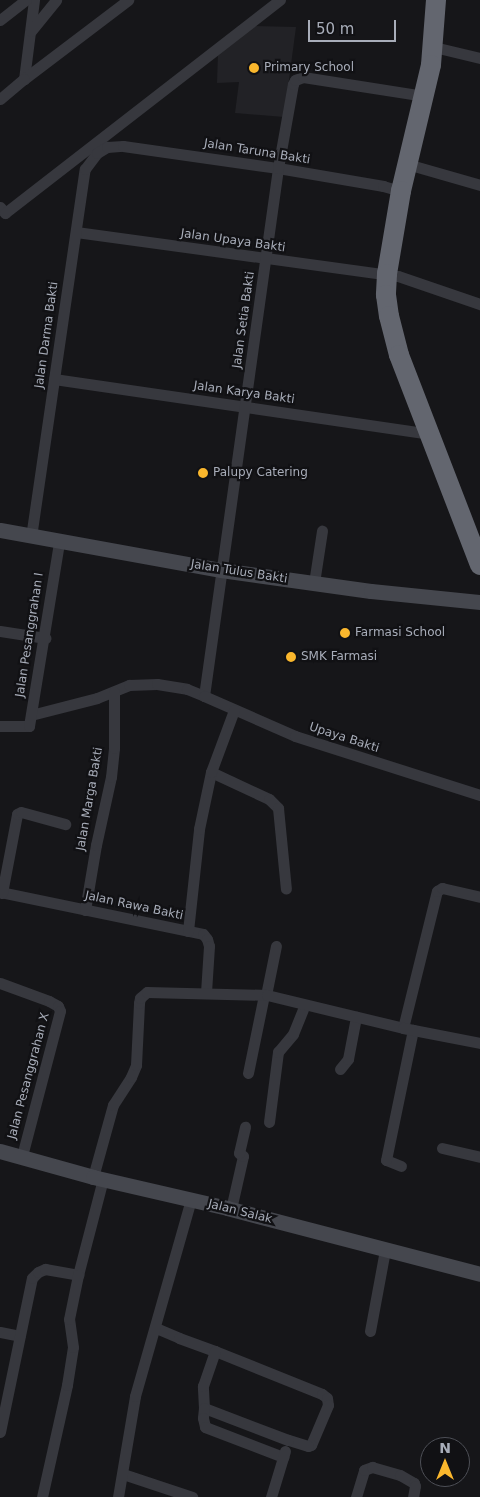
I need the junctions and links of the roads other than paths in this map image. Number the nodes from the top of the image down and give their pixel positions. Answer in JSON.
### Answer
{"nodes":[{"id":1,"x":26,"y":0,"type":"edge"},
{"id":2,"x":34,"y":0,"type":"edge"},
{"id":3,"x":56,"y":0,"type":"edge"},
{"id":4,"x":128,"y":0,"type":"edge"},
{"id":5,"x":280,"y":0,"type":"edge"},
{"id":6,"x":433,"y":0,"type":"edge"},
{"id":7,"x":0,"y":20,"type":"edge"},
{"id":8,"x":30,"y":32,"type":"junction"},
{"id":9,"x":434,"y":47,"type":"junction"},
{"id":10,"x":480,"y":58,"type":"edge"},
{"id":11,"x":24,"y":79,"type":"junction"},
{"id":12,"x":424,"y":96,"type":"junction"},
{"id":13,"x":0,"y":99,"type":"edge"},
{"id":14,"x":108,"y":147,"type":"joint"},
{"id":15,"x":407,"y":164,"type":"junction"},
{"id":16,"x":278,"y":168,"type":"junction"},
{"id":17,"x":480,"y":185,"type":"edge"},
{"id":18,"x":401,"y":191,"type":"junction"},
{"id":19,"x":2,"y":213,"type":"edge"},
{"id":20,"x":76,"y":232,"type":"junction"},
{"id":21,"x":267,"y":260,"type":"junction"},
{"id":22,"x":387,"y":274,"type":"junction"},
{"id":23,"x":480,"y":304,"type":"edge"},
{"id":24,"x":54,"y":379,"type":"junction"},
{"id":25,"x":246,"y":407,"type":"junction"},
{"id":26,"x":429,"y":434,"type":"junction"},
{"id":27,"x":0,"y":530,"type":"edge"},
{"id":28,"x":322,"y":531,"type":"dead end"},
{"id":29,"x":31,"y":537,"type":"junction"},
{"id":30,"x":59,"y":542,"type":"junction"},
{"id":31,"x":480,"y":565,"type":"edge"},
{"id":32,"x":221,"y":570,"type":"junction"},
{"id":33,"x":314,"y":583,"type":"junction"},
{"id":34,"x":480,"y":602,"type":"edge"},
{"id":35,"x":0,"y":631,"type":"edge"},
{"id":36,"x":44,"y":638,"type":"junction"},
{"id":37,"x":114,"y":692,"type":"junction"},
{"id":38,"x":204,"y":696,"type":"junction"},
{"id":39,"x":234,"y":710,"type":"junction"},
{"id":40,"x":31,"y":714,"type":"junction"},
{"id":41,"x":0,"y":726,"type":"edge"},
{"id":42,"x":211,"y":772,"type":"junction"},
{"id":43,"x":480,"y":795,"type":"edge"},
{"id":44,"x":65,"y":824,"type":"dead end"},
{"id":45,"x":286,"y":889,"type":"dead end"},
{"id":46,"x":1,"y":893,"type":"edge"},
{"id":47,"x":480,"y":897,"type":"edge"},
{"id":48,"x":85,"y":910,"type":"junction"},
{"id":49,"x":188,"y":932,"type":"junction"},
{"id":50,"x":276,"y":946,"type":"dead end"},
{"id":51,"x":0,"y":983,"type":"edge"},
{"id":52,"x":206,"y":993,"type":"junction"},
{"id":53,"x":265,"y":995,"type":"junction"},
{"id":54,"x":305,"y":1005,"type":"junction"},
{"id":55,"x":356,"y":1017,"type":"junction"},
{"id":56,"x":408,"y":1029,"type":"junction"},
{"id":57,"x":480,"y":1043,"type":"edge"},
{"id":58,"x":340,"y":1069,"type":"dead end"},
{"id":59,"x":248,"y":1074,"type":"dead end"},
{"id":60,"x":269,"y":1122,"type":"dead end"},
{"id":61,"x":245,"y":1126,"type":"dead end"},
{"id":62,"x":442,"y":1148,"type":"dead end"},
{"id":63,"x":0,"y":1151,"type":"edge"},
{"id":64,"x":22,"y":1156,"type":"junction"},
{"id":65,"x":480,"y":1157,"type":"edge"},
{"id":66,"x":401,"y":1166,"type":"dead end"},
{"id":67,"x":98,"y":1178,"type":"junction"},
{"id":68,"x":192,"y":1200,"type":"junction"},
{"id":69,"x":231,"y":1209,"type":"junction"},
{"id":70,"x":385,"y":1250,"type":"junction"},
{"id":71,"x":480,"y":1274,"type":"edge"},
{"id":72,"x":78,"y":1275,"type":"junction"},
{"id":73,"x":156,"y":1328,"type":"junction"},
{"id":74,"x":370,"y":1331,"type":"dead end"},
{"id":75,"x":0,"y":1332,"type":"edge"},
{"id":76,"x":20,"y":1336,"type":"junction"},
{"id":77,"x":215,"y":1351,"type":"junction"},
{"id":78,"x":204,"y":1408,"type":"junction"},
{"id":79,"x":1,"y":1415,"type":"edge"},
{"id":80,"x":0,"y":1432,"type":"edge"},
{"id":81,"x":288,"y":1440,"type":"junction"},
{"id":82,"x":283,"y":1457,"type":"junction"},
{"id":83,"x":123,"y":1474,"type":"junction"},
{"id":84,"x":42,"y":1497,"type":"edge"},
{"id":85,"x":118,"y":1497,"type":"edge"},
{"id":86,"x":192,"y":1497,"type":"edge"},
{"id":87,"x":272,"y":1497,"type":"edge"},
{"id":88,"x":356,"y":1497,"type":"edge"},
{"id":89,"x":413,"y":1497,"type":"edge"}],
"edges":[{"from":1,"to":7,"type":"street"},
{"from":2,"to":8,"type":"street"},
{"from":3,"to":8,"type":"street"},
{"from":4,"to":11,"type":"street"},
{"from":5,"to":19,"type":"street"},
{"from":6,"to":9,"type":"highway"},
{"from":8,"to":11,"type":"street"},
{"from":9,"to":10,"type":"street"},
{"from":9,"to":12,"type":"highway"},
{"from":11,"to":13,"type":"street"},
{"from":12,"to":15,"type":"highway"},
{"from":12,"to":16,"type":"street","name":"Jalan Setia Bakti"},
{"from":14,"to":16,"type":"street","name":"Jalan Taruna Bakti"},
{"from":14,"to":20,"type":"street","name":"Jalan Darma Bakti"},
{"from":15,"to":17,"type":"street"},
{"from":15,"to":18,"type":"highway"},
{"from":16,"to":18,"type":"street","name":"Jalan Taruna Bakti"},
{"from":16,"to":21,"type":"street","name":"Jalan Setia Bakti"},
{"from":18,"to":22,"type":"highway"},
{"from":20,"to":21,"type":"street","name":"Jalan Upaya Bakti"},
{"from":20,"to":24,"type":"street","name":"Jalan Darma Bakti"},
{"from":21,"to":22,"type":"street","name":"Jalan Upaya Bakti"},
{"from":21,"to":25,"type":"street","name":"Jalan Setia Bakti"},
{"from":22,"to":23,"type":"street","name":"Jalan Upaya Bakti"},
{"from":22,"to":26,"type":"highway"},
{"from":24,"to":25,"type":"street","name":"Jalan Karya Bakti"},
{"from":24,"to":29,"type":"street","name":"Jalan Darma Bakti"},
{"from":25,"to":26,"type":"street","name":"Jalan Karya Bakti"},
{"from":25,"to":32,"type":"street","name":"Jalan Setia Bakti"},
{"from":26,"to":31,"type":"highway"},
{"from":27,"to":29,"type":"main road","name":"Jalan Tulus Bakti"},
{"from":28,"to":33,"type":"street"},
{"from":29,"to":30,"type":"main road","name":"Jalan Tulus Bakti"},
{"from":30,"to":32,"type":"main road","name":"Jalan Tulus Bakti"},
{"from":30,"to":36,"type":"street","name":"Jalan Pesanggrahan I"},
{"from":32,"to":33,"type":"main road","name":"Jalan Tulus Bakti"},
{"from":32,"to":38,"type":"street","name":"Jalan Setia Bakti"},
{"from":33,"to":34,"type":"main road","name":"Jalan Tulus Bakti"},
{"from":35,"to":36,"type":"street"},
{"from":36,"to":40,"type":"street","name":"Jalan Pesanggrahan I"},
{"from":37,"to":38,"type":"street","name":"Upaya Bakti"},
{"from":37,"to":40,"type":"street","name":"Upaya Bakti"},
{"from":37,"to":48,"type":"street","name":"Jalan Marga Bakti"},
{"from":38,"to":39,"type":"street","name":"Upaya Bakti"},
{"from":39,"to":42,"type":"street"},
{"from":39,"to":43,"type":"street","name":"Upaya Bakti"},
{"from":40,"to":41,"type":"street","name":"Jalan Pesanggrahan I"},
{"from":42,"to":45,"type":"street"},
{"from":42,"to":49,"type":"street"},
{"from":44,"to":46,"type":"street"},
{"from":46,"to":48,"type":"street","name":"Jalan Rawa Bakti"},
{"from":47,"to":56,"type":"street"},
{"from":48,"to":49,"type":"street","name":"Jalan Rawa Bakti"},
{"from":49,"to":52,"type":"street","name":"Jalan Rawa Bakti"},
{"from":50,"to":53,"type":"street"},
{"from":51,"to":64,"type":"street","name":"Jalan Pesanggrahan X"},
{"from":52,"to":53,"type":"street"},
{"from":52,"to":67,"type":"street"},
{"from":53,"to":54,"type":"street"},
{"from":53,"to":59,"type":"street"},
{"from":54,"to":55,"type":"street"},
{"from":54,"to":60,"type":"street"},
{"from":55,"to":56,"type":"street"},
{"from":55,"to":58,"type":"street"},
{"from":56,"to":57,"type":"street"},
{"from":56,"to":66,"type":"street"},
{"from":61,"to":69,"type":"street"},
{"from":62,"to":65,"type":"street"},
{"from":63,"to":64,"type":"main road","name":"Jalan Salak"},
{"from":64,"to":67,"type":"main road","name":"Jalan Salak"},
{"from":67,"to":68,"type":"main road","name":"Jalan Salak"},
{"from":67,"to":72,"type":"street"},
{"from":68,"to":69,"type":"main road","name":"Jalan Salak"},
{"from":68,"to":73,"type":"street"},
{"from":69,"to":70,"type":"main road","name":"Jalan Salak"},
{"from":70,"to":71,"type":"main road","name":"Jalan Salak"},
{"from":70,"to":74,"type":"street"},
{"from":72,"to":76,"type":"street"},
{"from":72,"to":84,"type":"street"},
{"from":73,"to":77,"type":"street"},
{"from":73,"to":83,"type":"street"},
{"from":75,"to":76,"type":"street"},
{"from":76,"to":79,"type":"street"},
{"from":77,"to":78,"type":"street"},
{"from":77,"to":81,"type":"street"},
{"from":78,"to":81,"type":"street"},
{"from":78,"to":82,"type":"street"},
{"from":79,"to":80,"type":"street"},
{"from":81,"to":82,"type":"street"},
{"from":82,"to":87,"type":"street"},
{"from":83,"to":85,"type":"street"},
{"from":83,"to":86,"type":"street"},
{"from":88,"to":89,"type":"street"}]}
